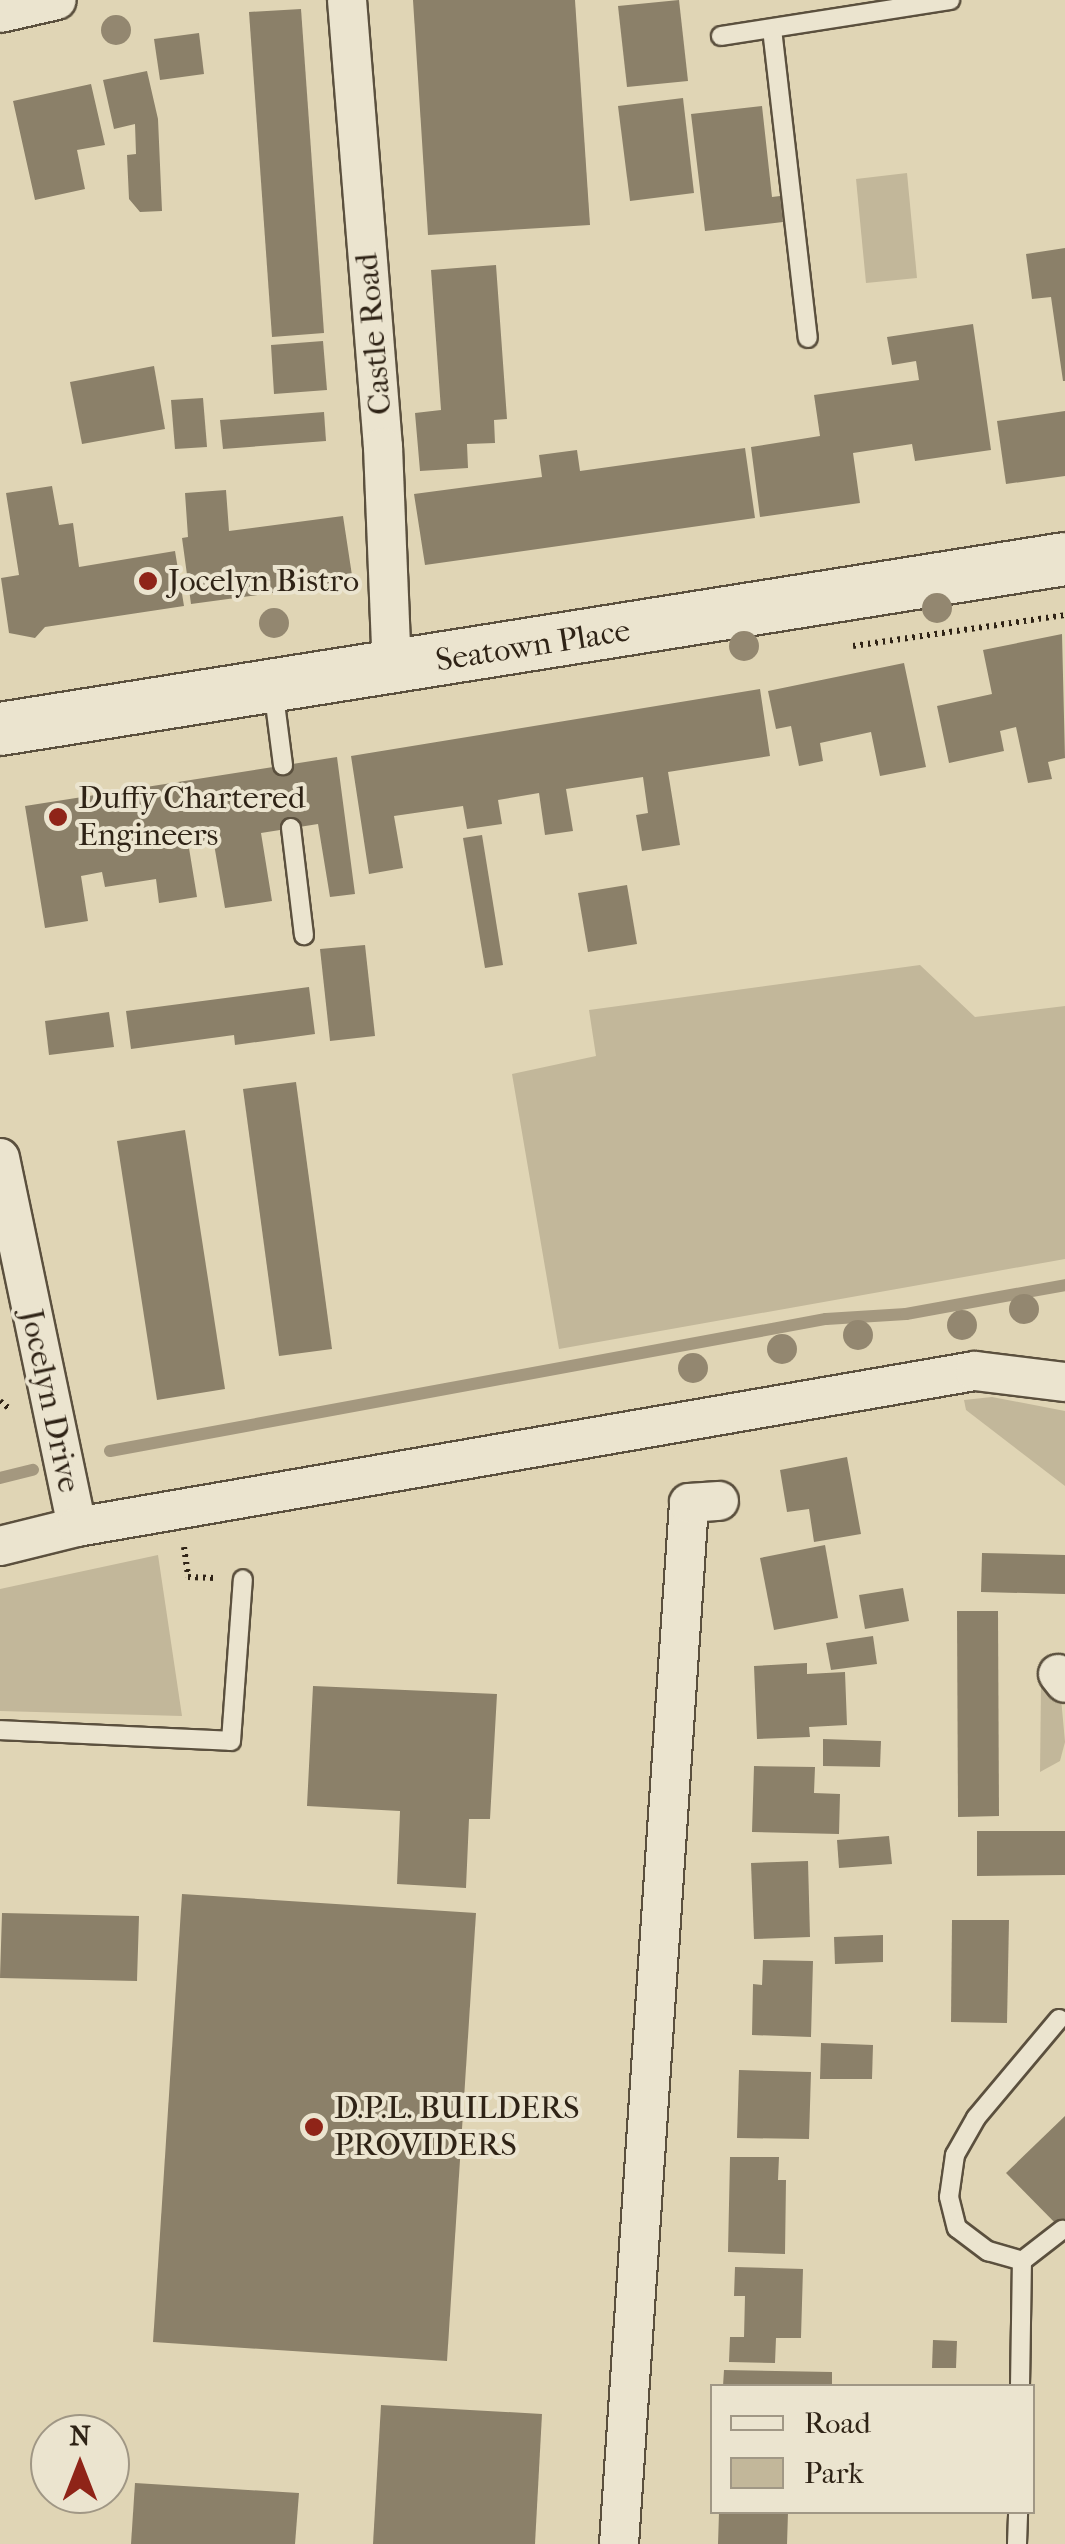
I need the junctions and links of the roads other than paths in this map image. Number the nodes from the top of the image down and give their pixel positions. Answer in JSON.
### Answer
{"nodes":[{"id":1,"x":57,"y":0,"type":"edge"},
{"id":2,"x":347,"y":0,"type":"edge"},
{"id":3,"x":950,"y":0,"type":"edge"},
{"id":4,"x":0,"y":13,"type":"edge"},
{"id":5,"x":772,"y":29,"type":"junction"},
{"id":6,"x":721,"y":36,"type":"dead end"},
{"id":7,"x":808,"y":338,"type":"dead end"},
{"id":8,"x":1065,"y":559,"type":"edge"},
{"id":9,"x":392,"y":668,"type":"junction"},
{"id":10,"x":273,"y":687,"type":"junction"},
{"id":11,"x":0,"y":730,"type":"edge"},
{"id":12,"x":283,"y":765,"type":"dead end"},
{"id":13,"x":290,"y":828,"type":"dead end"},
{"id":14,"x":304,"y":935,"type":"dead end"},
{"id":15,"x":0,"y":1158,"type":"edge"},
{"id":16,"x":1065,"y":1382,"type":"edge"},
{"id":17,"x":719,"y":1501,"type":"dead end"},
{"id":18,"x":77,"y":1527,"type":"junction"},
{"id":19,"x":0,"y":1546,"type":"edge"},
{"id":20,"x":243,"y":1580,"type":"road end"},
{"id":21,"x":0,"y":1730,"type":"edge"},
{"id":22,"x":1063,"y":2018,"type":"edge"},
{"id":23,"x":1062,"y":2230,"type":"dead end"},
{"id":24,"x":1022,"y":2261,"type":"junction"},
{"id":25,"x":1020,"y":2384,"type":"edge"},
{"id":26,"x":1018,"y":2514,"type":"edge"},
{"id":27,"x":619,"y":2544,"type":"edge"},
{"id":28,"x":1018,"y":2544,"type":"edge"}],
"edges":[{"from":1,"to":4,"type":"street"},
{"from":2,"to":9,"type":"street","name":"Castle Road"},
{"from":3,"to":5,"type":"lane"},
{"from":5,"to":6,"type":"lane"},
{"from":5,"to":7,"type":"lane"},
{"from":8,"to":9,"type":"main road","name":"Seatown Place"},
{"from":9,"to":10,"type":"main road","name":"Seatown Place"},
{"from":10,"to":11,"type":"main road","name":"Seatown Place"},
{"from":10,"to":12,"type":"lane"},
{"from":13,"to":14,"type":"lane"},
{"from":15,"to":18,"type":"street","name":"Jocelyn Drive"},
{"from":16,"to":18,"type":"street"},
{"from":17,"to":27,"type":"street"},
{"from":18,"to":19,"type":"street"},
{"from":20,"to":21,"type":"lane"},
{"from":22,"to":24,"type":"lane"},
{"from":23,"to":24,"type":"lane"},
{"from":24,"to":25,"type":"lane"},
{"from":26,"to":28,"type":"lane"}]}
